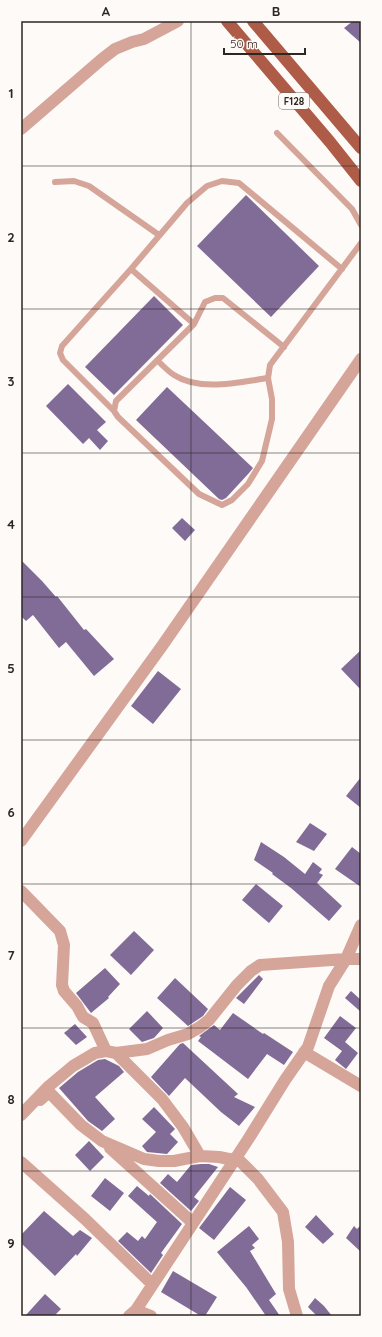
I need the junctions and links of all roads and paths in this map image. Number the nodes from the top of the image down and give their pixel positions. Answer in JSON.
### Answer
{"nodes":[{"id":1,"x":178,"y":21,"type":"edge"},
{"id":2,"x":227,"y":21,"type":"edge"},
{"id":3,"x":253,"y":21,"type":"edge"},
{"id":4,"x":21,"y":129,"type":"edge"},
{"id":5,"x":277,"y":133,"type":"dead end"},
{"id":6,"x":361,"y":148,"type":"edge"},
{"id":7,"x":361,"y":181,"type":"edge"},
{"id":8,"x":56,"y":182,"type":"dead end"},
{"id":9,"x":361,"y":225,"type":"edge"},
{"id":10,"x":159,"y":235,"type":"junction"},
{"id":11,"x":361,"y":243,"type":"edge"},
{"id":12,"x":131,"y":269,"type":"junction"},
{"id":13,"x":342,"y":269,"type":"junction"},
{"id":14,"x":194,"y":324,"type":"junction"},
{"id":15,"x":284,"y":347,"type":"junction"},
{"id":16,"x":361,"y":359,"type":"edge"},
{"id":17,"x":158,"y":361,"type":"junction"},
{"id":18,"x":268,"y":378,"type":"junction"},
{"id":19,"x":114,"y":411,"type":"junction"},
{"id":20,"x":21,"y":841,"type":"edge"},
{"id":21,"x":21,"y":891,"type":"edge"},
{"id":22,"x":361,"y":925,"type":"edge"},
{"id":23,"x":346,"y":959,"type":"junction"},
{"id":24,"x":361,"y":959,"type":"edge"},
{"id":25,"x":111,"y":1052,"type":"junction"},
{"id":26,"x":304,"y":1052,"type":"junction"},
{"id":27,"x":48,"y":1086,"type":"junction"},
{"id":28,"x":361,"y":1086,"type":"edge"},
{"id":29,"x":21,"y":1116,"type":"edge"},
{"id":30,"x":102,"y":1141,"type":"junction"},
{"id":31,"x":200,"y":1156,"type":"junction"},
{"id":32,"x":235,"y":1158,"type":"junction"},
{"id":33,"x":21,"y":1162,"type":"edge"},
{"id":34,"x":193,"y":1223,"type":"junction"},
{"id":35,"x":152,"y":1284,"type":"junction"},
{"id":36,"x":132,"y":1313,"type":"edge"},
{"id":37,"x":150,"y":1316,"type":"edge"},
{"id":38,"x":297,"y":1316,"type":"edge"}],
"edges":[{"from":1,"to":4,"type":"street"},
{"from":2,"to":7,"type":"main road","number":"F128"},
{"from":3,"to":6,"type":"main road","number":"F128"},
{"from":5,"to":9,"type":"lane"},
{"from":8,"to":10,"type":"lane"},
{"from":10,"to":12,"type":"lane"},
{"from":10,"to":13,"type":"lane"},
{"from":11,"to":13,"type":"lane"},
{"from":12,"to":14,"type":"lane"},
{"from":12,"to":19,"type":"lane"},
{"from":13,"to":15,"type":"lane"},
{"from":14,"to":15,"type":"lane"},
{"from":14,"to":17,"type":"lane"},
{"from":15,"to":18,"type":"lane"},
{"from":16,"to":20,"type":"street"},
{"from":17,"to":18,"type":"lane"},
{"from":17,"to":19,"type":"lane"},
{"from":18,"to":19,"type":"lane"},
{"from":21,"to":25,"type":"street"},
{"from":22,"to":23,"type":"street"},
{"from":23,"to":24,"type":"street"},
{"from":23,"to":25,"type":"street"},
{"from":23,"to":26,"type":"street"},
{"from":25,"to":27,"type":"street"},
{"from":25,"to":31,"type":"street"},
{"from":26,"to":28,"type":"street"},
{"from":26,"to":32,"type":"street"},
{"from":27,"to":29,"type":"street"},
{"from":27,"to":30,"type":"street"},
{"from":29,"to":30,"type":"street"},
{"from":30,"to":31,"type":"street"},
{"from":30,"to":34,"type":"street"},
{"from":31,"to":32,"type":"street"},
{"from":32,"to":34,"type":"street"},
{"from":32,"to":38,"type":"street"},
{"from":33,"to":35,"type":"street"},
{"from":34,"to":35,"type":"street"},
{"from":35,"to":36,"type":"street"},
{"from":36,"to":37,"type":"street"}]}
